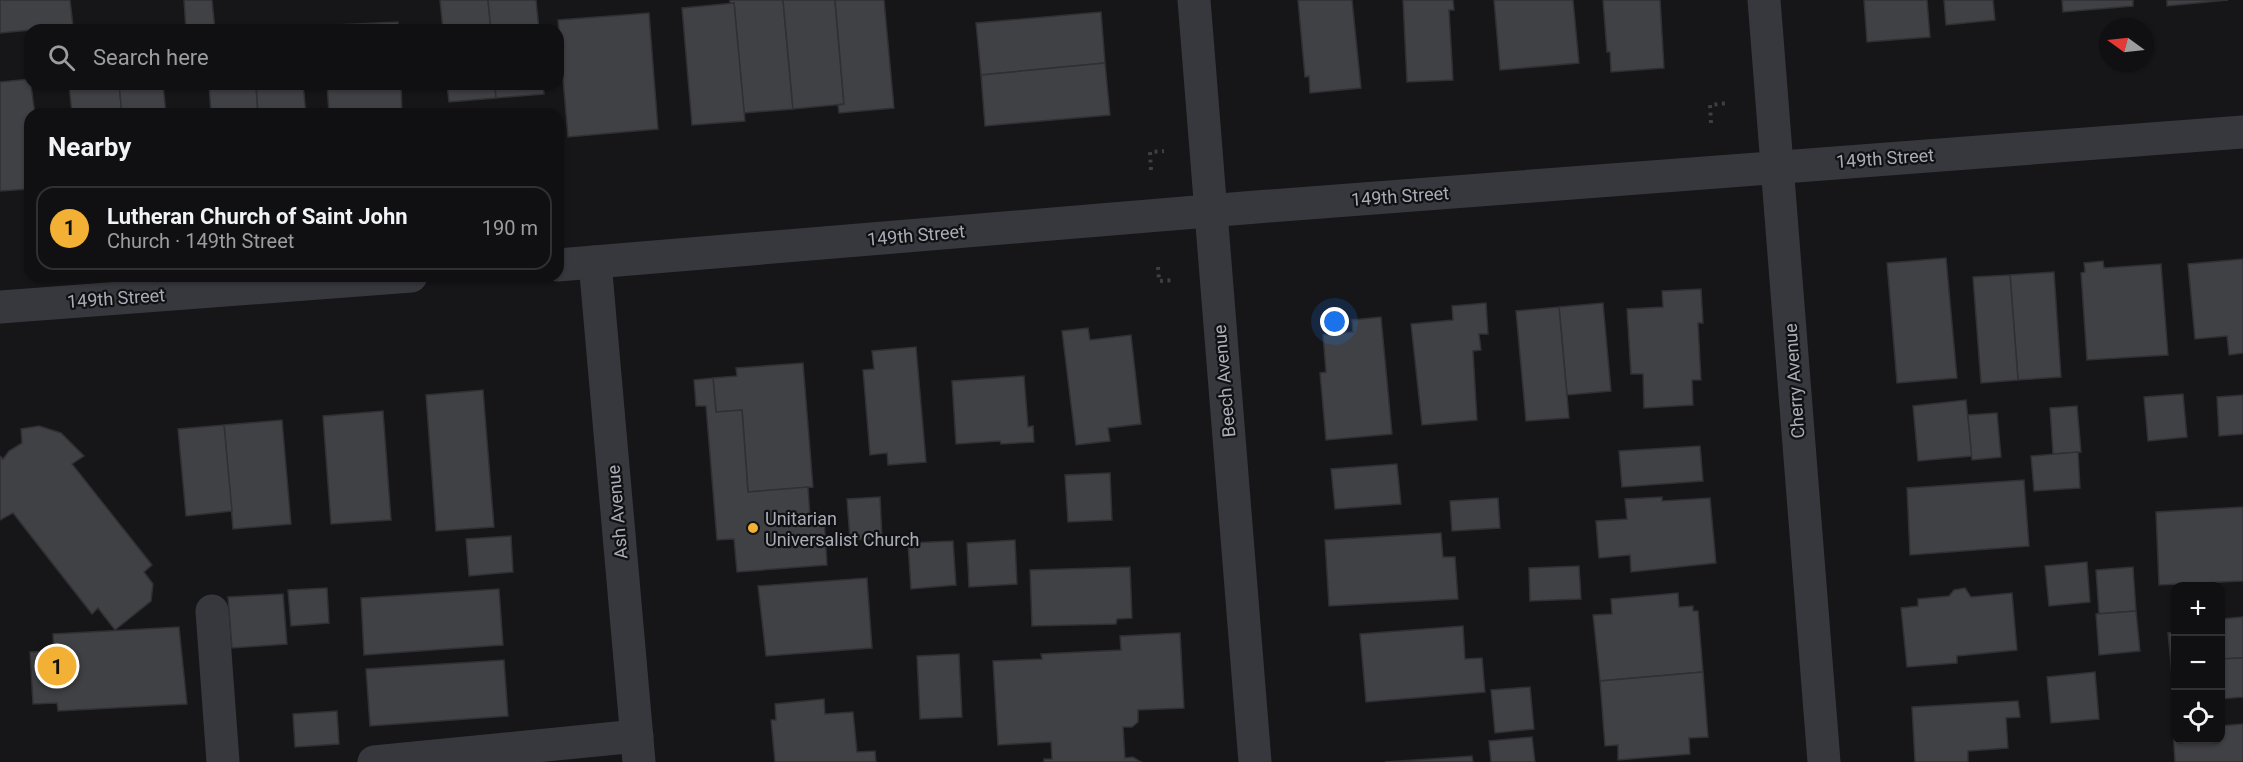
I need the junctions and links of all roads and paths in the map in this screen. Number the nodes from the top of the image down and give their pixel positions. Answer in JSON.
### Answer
{"nodes":[{"id":1,"x":1194,"y":0,"type":"edge"},
{"id":2,"x":1764,"y":0,"type":"edge"},
{"id":3,"x":1728,"y":104,"type":"dead end"},
{"id":4,"x":1711,"y":123,"type":"dead end"},
{"id":5,"x":2243,"y":132,"type":"edge"},
{"id":6,"x":1166,"y":151,"type":"dead end"},
{"id":7,"x":1777,"y":167,"type":"junction"},
{"id":8,"x":1151,"y":170,"type":"dead end"},
{"id":9,"x":1210,"y":211,"type":"junction"},
{"id":10,"x":595,"y":262,"type":"junction"},
{"id":11,"x":564,"y":265,"type":"edge"},
{"id":12,"x":1158,"y":267,"type":"dead end"},
{"id":13,"x":1174,"y":280,"type":"dead end"},
{"id":14,"x":331,"y":282,"type":"edge"},
{"id":15,"x":0,"y":307,"type":"edge"},
{"id":16,"x":212,"y":611,"type":"dead end"},
{"id":17,"x":638,"y":749,"type":"edge"},
{"id":18,"x":223,"y":762,"type":"edge"},
{"id":19,"x":374,"y":762,"type":"edge"},
{"id":20,"x":1255,"y":762,"type":"edge"},
{"id":21,"x":1824,"y":762,"type":"edge"}],
"edges":[{"from":1,"to":9,"type":"street","name":"Beech Avenue"},
{"from":2,"to":7,"type":"street","name":"Cherry Avenue"},
{"from":3,"to":4,"type":"path"},
{"from":5,"to":7,"type":"street","name":"149th Street"},
{"from":6,"to":8,"type":"path"},
{"from":7,"to":9,"type":"street","name":"149th Street"},
{"from":7,"to":21,"type":"street","name":"Cherry Avenue"},
{"from":9,"to":10,"type":"street","name":"149th Street"},
{"from":9,"to":20,"type":"street","name":"Beech Avenue"},
{"from":10,"to":11,"type":"street","name":"149th Street"},
{"from":10,"to":17,"type":"street","name":"Ash Avenue"},
{"from":12,"to":13,"type":"path"},
{"from":14,"to":15,"type":"street","name":"149th Street"},
{"from":16,"to":18,"type":"street"},
{"from":17,"to":19,"type":"street"}]}
